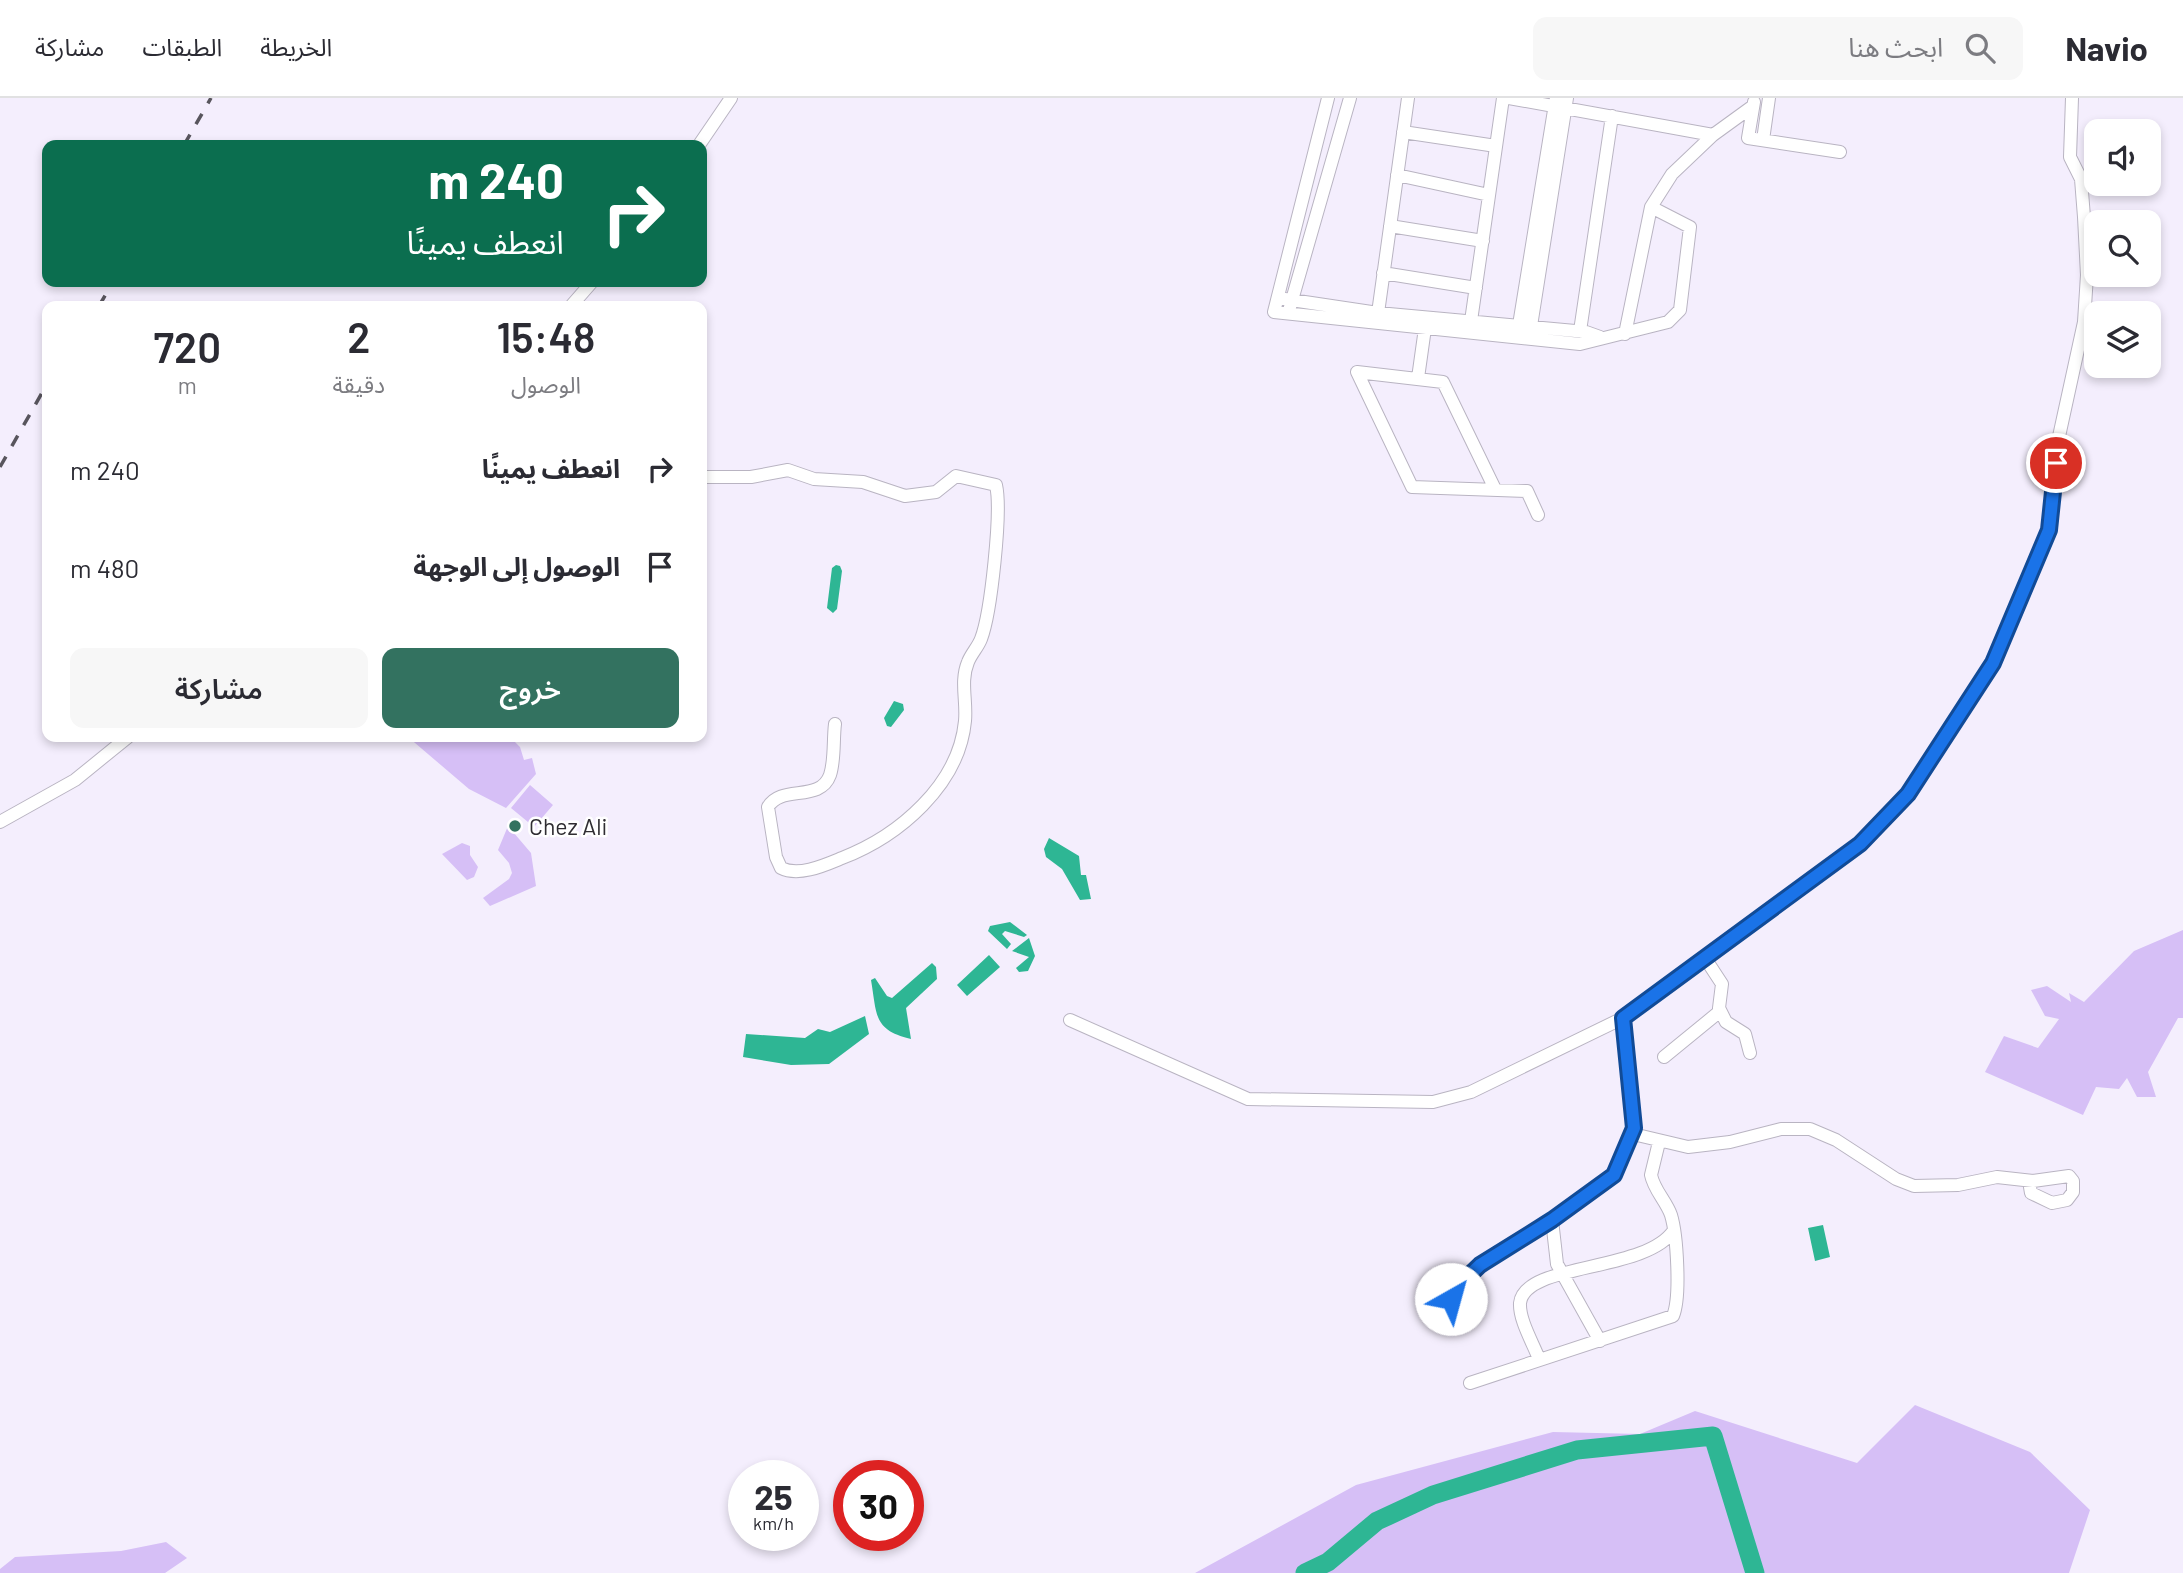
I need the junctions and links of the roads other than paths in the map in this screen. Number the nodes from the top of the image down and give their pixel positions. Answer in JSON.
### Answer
{"nodes":[{"id":1,"x":731,"y":98,"type":"edge"},
{"id":2,"x":1328,"y":98,"type":"edge"},
{"id":3,"x":1350,"y":98,"type":"edge"},
{"id":4,"x":1408,"y":98,"type":"edge"},
{"id":5,"x":1503,"y":98,"type":"edge"},
{"id":6,"x":1509,"y":98,"type":"edge"},
{"id":7,"x":1769,"y":98,"type":"edge"},
{"id":8,"x":2072,"y":98,"type":"edge"},
{"id":9,"x":1754,"y":102,"type":"edge"},
{"id":10,"x":1561,"y":103,"type":"edge"},
{"id":11,"x":1612,"y":116,"type":"junction"},
{"id":12,"x":1322,"y":122,"type":"junction"},
{"id":13,"x":1341,"y":129,"type":"junction"},
{"id":14,"x":1403,"y":132,"type":"junction"},
{"id":15,"x":1713,"y":135,"type":"junction"},
{"id":16,"x":702,"y":140,"type":"edge"},
{"id":17,"x":1763,"y":140,"type":"junction"},
{"id":18,"x":1496,"y":146,"type":"junction"},
{"id":19,"x":1840,"y":152,"type":"dead end"},
{"id":20,"x":1311,"y":169,"type":"junction"},
{"id":21,"x":1328,"y":173,"type":"junction"},
{"id":22,"x":1397,"y":176,"type":"junction"},
{"id":23,"x":1489,"y":195,"type":"junction"},
{"id":24,"x":1651,"y":207,"type":"junction"},
{"id":25,"x":1300,"y":211,"type":"junction"},
{"id":26,"x":1316,"y":216,"type":"junction"},
{"id":27,"x":1390,"y":226,"type":"junction"},
{"id":28,"x":1483,"y":241,"type":"junction"},
{"id":29,"x":1383,"y":273,"type":"junction"},
{"id":30,"x":588,"y":287,"type":"edge"},
{"id":31,"x":1476,"y":288,"type":"junction"},
{"id":32,"x":1278,"y":298,"type":"junction"},
{"id":33,"x":1292,"y":300,"type":"junction"},
{"id":34,"x":575,"y":301,"type":"edge"},
{"id":35,"x":1378,"y":313,"type":"junction"},
{"id":36,"x":1288,"y":314,"type":"junction"},
{"id":37,"x":1471,"y":321,"type":"junction"},
{"id":38,"x":1425,"y":323,"type":"junction"},
{"id":39,"x":1525,"y":326,"type":"junction"},
{"id":40,"x":1580,"y":331,"type":"junction"},
{"id":41,"x":1625,"y":334,"type":"junction"},
{"id":42,"x":1600,"y":337,"type":"junction"},
{"id":43,"x":1418,"y":378,"type":"junction"},
{"id":44,"x":707,"y":477,"type":"edge"},
{"id":45,"x":1495,"y":489,"type":"junction"},
{"id":46,"x":1538,"y":515,"type":"dead end"},
{"id":47,"x":835,"y":724,"type":"dead end"},
{"id":48,"x":122,"y":742,"type":"edge"},
{"id":49,"x":0,"y":822,"type":"edge"},
{"id":50,"x":1705,"y":958,"type":"junction"},
{"id":51,"x":1719,"y":1008,"type":"junction"},
{"id":52,"x":1623,"y":1018,"type":"junction"},
{"id":53,"x":1070,"y":1020,"type":"dead end"},
{"id":54,"x":1750,"y":1053,"type":"dead end"},
{"id":55,"x":1664,"y":1057,"type":"dead end"},
{"id":56,"x":1633,"y":1134,"type":"junction"},
{"id":57,"x":1659,"y":1142,"type":"junction"},
{"id":58,"x":2029,"y":1181,"type":"dead end"},
{"id":59,"x":1552,"y":1220,"type":"junction"},
{"id":60,"x":1674,"y":1230,"type":"junction"},
{"id":61,"x":1560,"y":1272,"type":"junction"},
{"id":62,"x":1455,"y":1326,"type":"dead end"},
{"id":63,"x":1600,"y":1341,"type":"junction"},
{"id":64,"x":1539,"y":1359,"type":"junction"},
{"id":65,"x":1470,"y":1383,"type":"dead end"}],
"edges":[{"from":1,"to":16,"type":"street"},
{"from":2,"to":12,"type":"street"},
{"from":3,"to":13,"type":"street"},
{"from":4,"to":14,"type":"street"},
{"from":5,"to":18,"type":"street"},
{"from":6,"to":10,"type":"street"},
{"from":7,"to":17,"type":"street"},
{"from":8,"to":50,"type":"street"},
{"from":9,"to":15,"type":"street"},
{"from":9,"to":17,"type":"street"},
{"from":10,"to":11,"type":"street"},
{"from":10,"to":39,"type":"street"},
{"from":11,"to":15,"type":"street"},
{"from":11,"to":40,"type":"street"},
{"from":12,"to":13,"type":"street"},
{"from":12,"to":20,"type":"street"},
{"from":13,"to":21,"type":"street"},
{"from":14,"to":18,"type":"street"},
{"from":14,"to":22,"type":"street"},
{"from":15,"to":24,"type":"street"},
{"from":17,"to":19,"type":"street"},
{"from":18,"to":23,"type":"street"},
{"from":20,"to":21,"type":"street"},
{"from":20,"to":25,"type":"street"},
{"from":21,"to":26,"type":"street"},
{"from":22,"to":23,"type":"street"},
{"from":22,"to":27,"type":"street"},
{"from":23,"to":28,"type":"street"},
{"from":24,"to":41,"type":"street"},
{"from":24,"to":41,"type":"street"},
{"from":25,"to":26,"type":"street"},
{"from":25,"to":32,"type":"street"},
{"from":26,"to":33,"type":"street"},
{"from":27,"to":28,"type":"street"},
{"from":27,"to":29,"type":"street"},
{"from":28,"to":31,"type":"street"},
{"from":29,"to":31,"type":"street"},
{"from":29,"to":35,"type":"street"},
{"from":30,"to":34,"type":"street"},
{"from":31,"to":37,"type":"street"},
{"from":32,"to":33,"type":"street"},
{"from":32,"to":36,"type":"street"},
{"from":33,"to":35,"type":"street"},
{"from":33,"to":36,"type":"street"},
{"from":35,"to":38,"type":"street"},
{"from":36,"to":38,"type":"street"},
{"from":37,"to":38,"type":"street"},
{"from":37,"to":39,"type":"street"},
{"from":38,"to":42,"type":"street"},
{"from":38,"to":43,"type":"street"},
{"from":39,"to":40,"type":"street"},
{"from":40,"to":42,"type":"street"},
{"from":41,"to":42,"type":"street"},
{"from":43,"to":45,"type":"street"},
{"from":43,"to":45,"type":"street"},
{"from":44,"to":47,"type":"street"},
{"from":45,"to":46,"type":"street"},
{"from":48,"to":49,"type":"street"},
{"from":50,"to":51,"type":"street"},
{"from":50,"to":52,"type":"street"},
{"from":51,"to":54,"type":"street"},
{"from":51,"to":55,"type":"street"},
{"from":52,"to":53,"type":"street"},
{"from":52,"to":56,"type":"street"},
{"from":56,"to":57,"type":"street"},
{"from":56,"to":59,"type":"street"},
{"from":57,"to":58,"type":"street"},
{"from":57,"to":60,"type":"street"},
{"from":59,"to":61,"type":"street"},
{"from":59,"to":62,"type":"street"},
{"from":60,"to":61,"type":"street"},
{"from":60,"to":63,"type":"street"},
{"from":61,"to":63,"type":"street"},
{"from":61,"to":64,"type":"street"},
{"from":63,"to":64,"type":"street"},
{"from":64,"to":65,"type":"street"}]}
